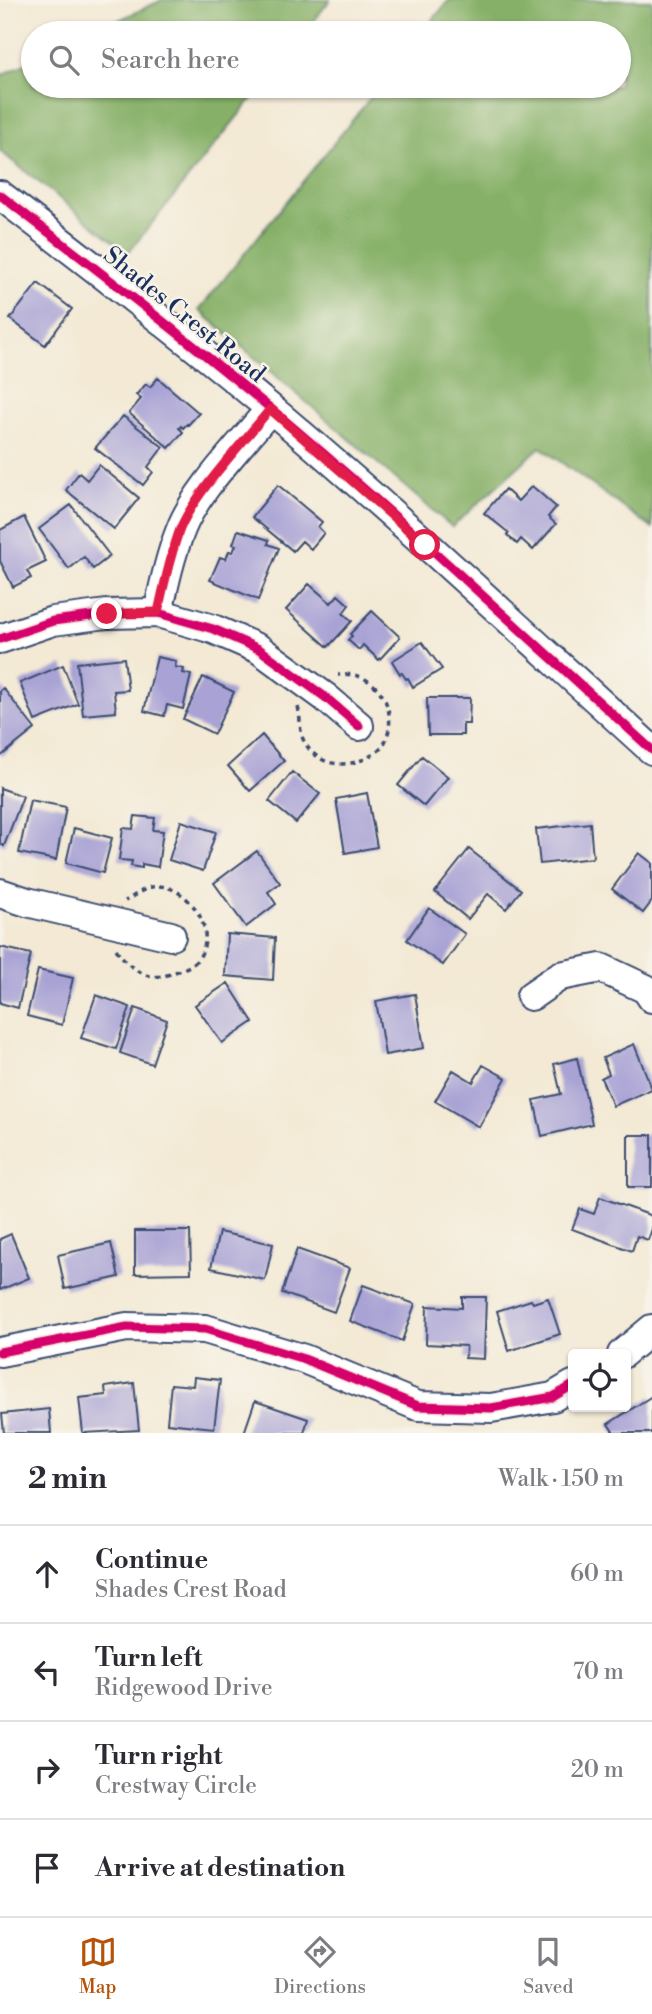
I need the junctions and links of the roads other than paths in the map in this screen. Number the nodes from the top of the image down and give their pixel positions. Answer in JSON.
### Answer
{"nodes":[{"id":1,"x":0,"y":195,"type":"edge"},
{"id":2,"x":270,"y":409,"type":"junction"},
{"id":3,"x":158,"y":612,"type":"junction"},
{"id":4,"x":0,"y":639,"type":"edge"},
{"id":5,"x":359,"y":726,"type":"dead end"},
{"id":6,"x":652,"y":750,"type":"edge"},
{"id":7,"x":0,"y":893,"type":"edge"},
{"id":8,"x":171,"y":936,"type":"dead end"},
{"id":9,"x":531,"y":996,"type":"dead end"},
{"id":10,"x":652,"y":998,"type":"edge"},
{"id":11,"x":652,"y":1329,"type":"edge"},
{"id":12,"x":628,"y":1349,"type":"edge"},
{"id":13,"x":0,"y":1352,"type":"edge"},
{"id":14,"x":568,"y":1388,"type":"edge"}],
"edges":[{"from":1,"to":2,"type":"street","name":"Shades Crest Road"},
{"from":2,"to":3,"type":"street"},
{"from":2,"to":6,"type":"street","name":"Shades Crest Road"},
{"from":3,"to":4,"type":"street"},
{"from":3,"to":5,"type":"street"},
{"from":7,"to":8,"type":"street"},
{"from":9,"to":10,"type":"street"},
{"from":11,"to":12,"type":"street"},
{"from":13,"to":14,"type":"street"}]}
